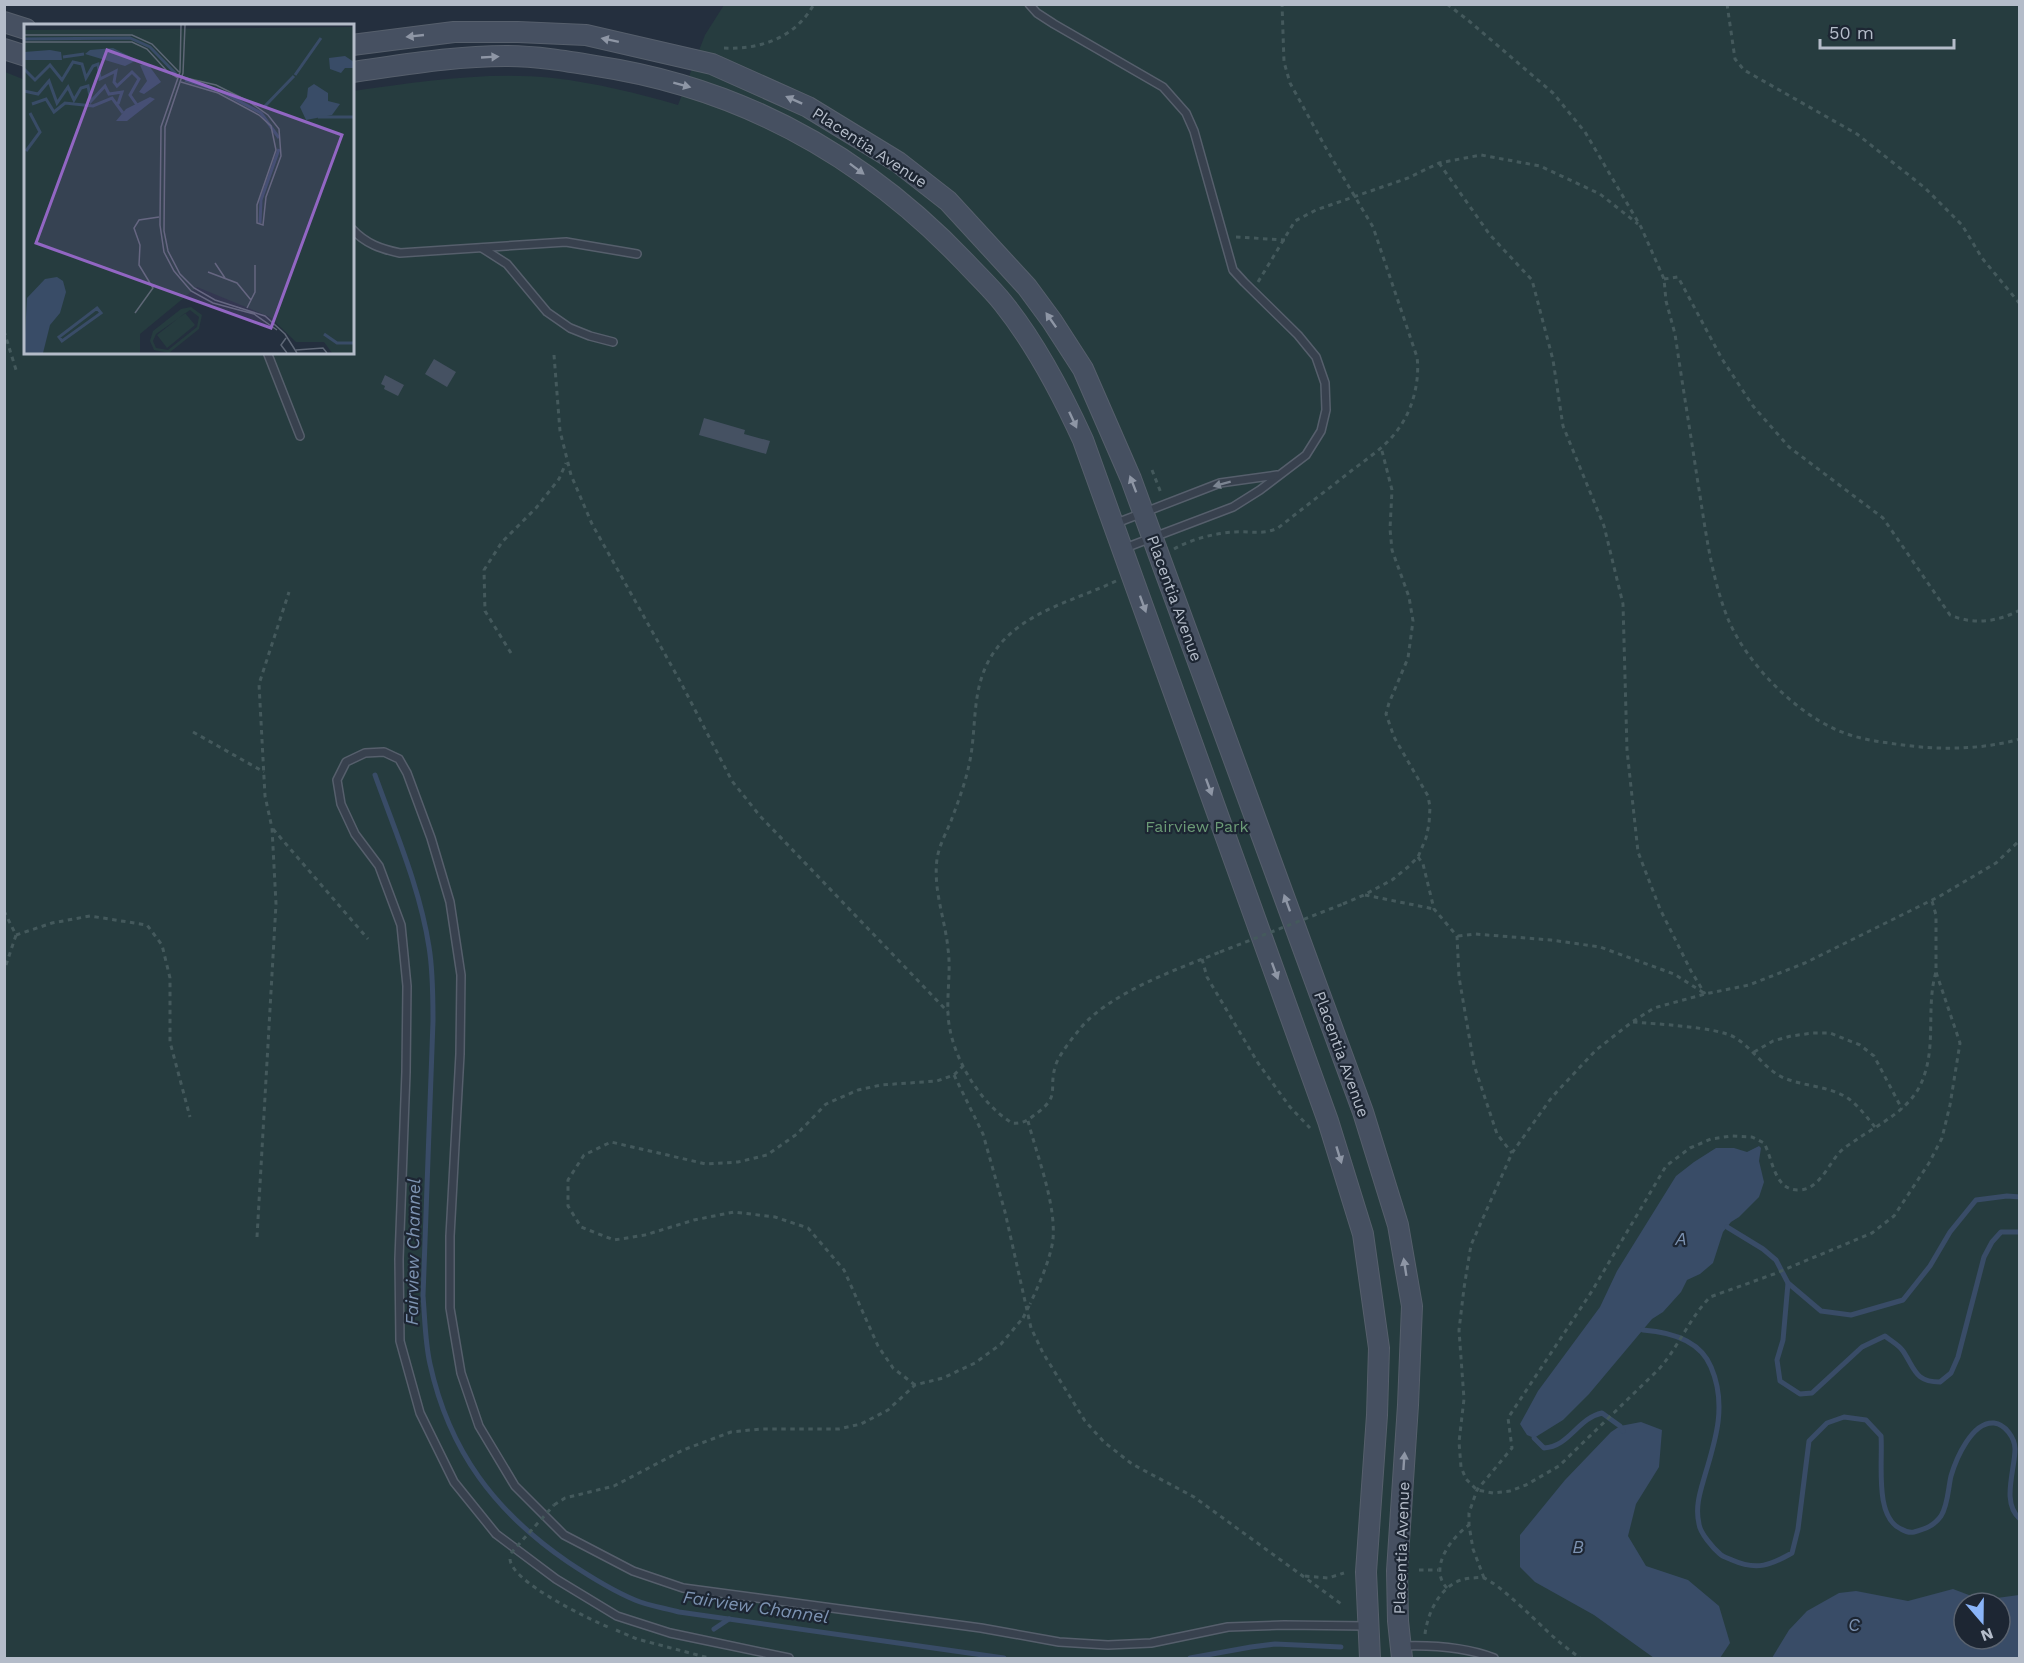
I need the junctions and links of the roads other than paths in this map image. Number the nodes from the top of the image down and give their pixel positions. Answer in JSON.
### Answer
{"nodes":[{"id":1,"x":1029,"y":4,"type":"edge"},
{"id":2,"x":4,"y":22,"type":"edge"},
{"id":3,"x":24,"y":28,"type":"edge"},
{"id":4,"x":354,"y":45,"type":"edge"},
{"id":5,"x":4,"y":49,"type":"edge"},
{"id":6,"x":24,"y":55,"type":"edge"},
{"id":7,"x":354,"y":72,"type":"edge"},
{"id":8,"x":354,"y":231,"type":"edge"},
{"id":9,"x":482,"y":248,"type":"junction"},
{"id":10,"x":637,"y":254,"type":"dead end"},
{"id":11,"x":613,"y":342,"type":"dead end"},
{"id":12,"x":268,"y":354,"type":"edge"},
{"id":13,"x":300,"y":436,"type":"dead end"},
{"id":14,"x":1280,"y":475,"type":"junction"},
{"id":15,"x":1144,"y":513,"type":"junction"},
{"id":16,"x":1114,"y":524,"type":"junction"},
{"id":17,"x":1153,"y":538,"type":"junction"},
{"id":18,"x":1123,"y":549,"type":"junction"},
{"id":19,"x":1367,"y":1626,"type":"junction"},
{"id":20,"x":1401,"y":1652,"type":"edge"},
{"id":21,"x":789,"y":1659,"type":"edge"},
{"id":22,"x":1370,"y":1659,"type":"edge"},
{"id":23,"x":1494,"y":1659,"type":"edge"}],
"edges":[{"from":1,"to":14,"type":"lane"},
{"from":2,"to":3,"type":"main road"},
{"from":15,"to":4,"type":"main road","name":"Placentia Avenue","one_way":true},
{"from":5,"to":6,"type":"main road"},
{"from":7,"to":16,"type":"main road","name":"Placentia Avenue","one_way":true},
{"from":8,"to":9,"type":"lane"},
{"from":9,"to":10,"type":"lane"},
{"from":9,"to":11,"type":"lane"},
{"from":12,"to":13,"type":"lane"},
{"from":14,"to":15,"type":"lane","one_way":true},
{"from":14,"to":17,"type":"lane"},
{"from":15,"to":16,"type":"lane"},
{"from":15,"to":17,"type":"main road","name":"Placentia Avenue"},
{"from":16,"to":18,"type":"main road","name":"Placentia Avenue"},
{"from":17,"to":18,"type":"lane"},
{"from":20,"to":17,"type":"main road","name":"Placentia Avenue","one_way":true},
{"from":18,"to":19,"type":"main road","name":"Placentia Avenue","one_way":true},
{"from":19,"to":21,"type":"lane"},
{"from":19,"to":22,"type":"main road","name":"Placentia Avenue"},
{"from":20,"to":23,"type":"lane"}]}
